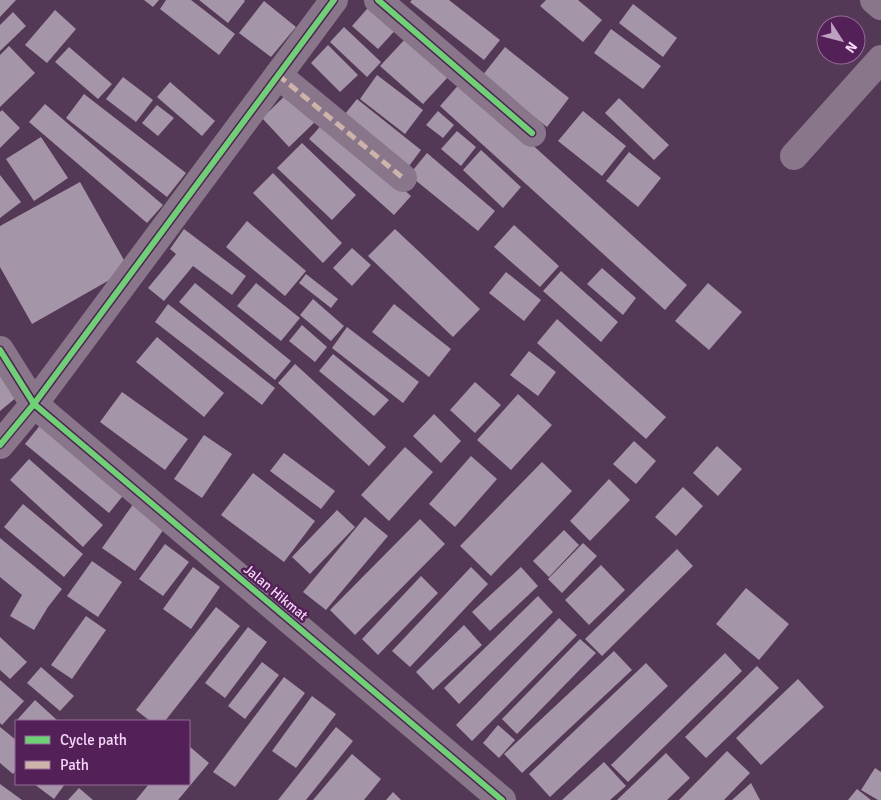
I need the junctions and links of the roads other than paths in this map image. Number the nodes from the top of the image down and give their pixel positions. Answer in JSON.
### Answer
{"nodes":[{"id":1,"x":334,"y":0,"type":"edge"},
{"id":2,"x":378,"y":0,"type":"edge"},
{"id":3,"x":874,"y":0,"type":"edge"},
{"id":4,"x":881,"y":6,"type":"edge"},
{"id":5,"x":881,"y":59,"type":"edge"},
{"id":6,"x":278,"y":75,"type":"junction"},
{"id":7,"x":532,"y":134,"type":"dead end"},
{"id":8,"x":794,"y":156,"type":"dead end"},
{"id":9,"x":403,"y":178,"type":"dead end"},
{"id":10,"x":0,"y":350,"type":"edge"},
{"id":11,"x":34,"y":404,"type":"junction"},
{"id":12,"x":0,"y":445,"type":"edge"},
{"id":13,"x":502,"y":800,"type":"edge"}],
"edges":[{"from":1,"to":6,"type":"street"},
{"from":2,"to":7,"type":"street"},
{"from":3,"to":4,"type":"street"},
{"from":5,"to":8,"type":"street"},
{"from":6,"to":9,"type":"street"},
{"from":6,"to":11,"type":"street"},
{"from":10,"to":11,"type":"street","name":"Jalan Hikmat"},
{"from":11,"to":12,"type":"street"},
{"from":11,"to":13,"type":"street","name":"Jalan Hikmat"}]}
